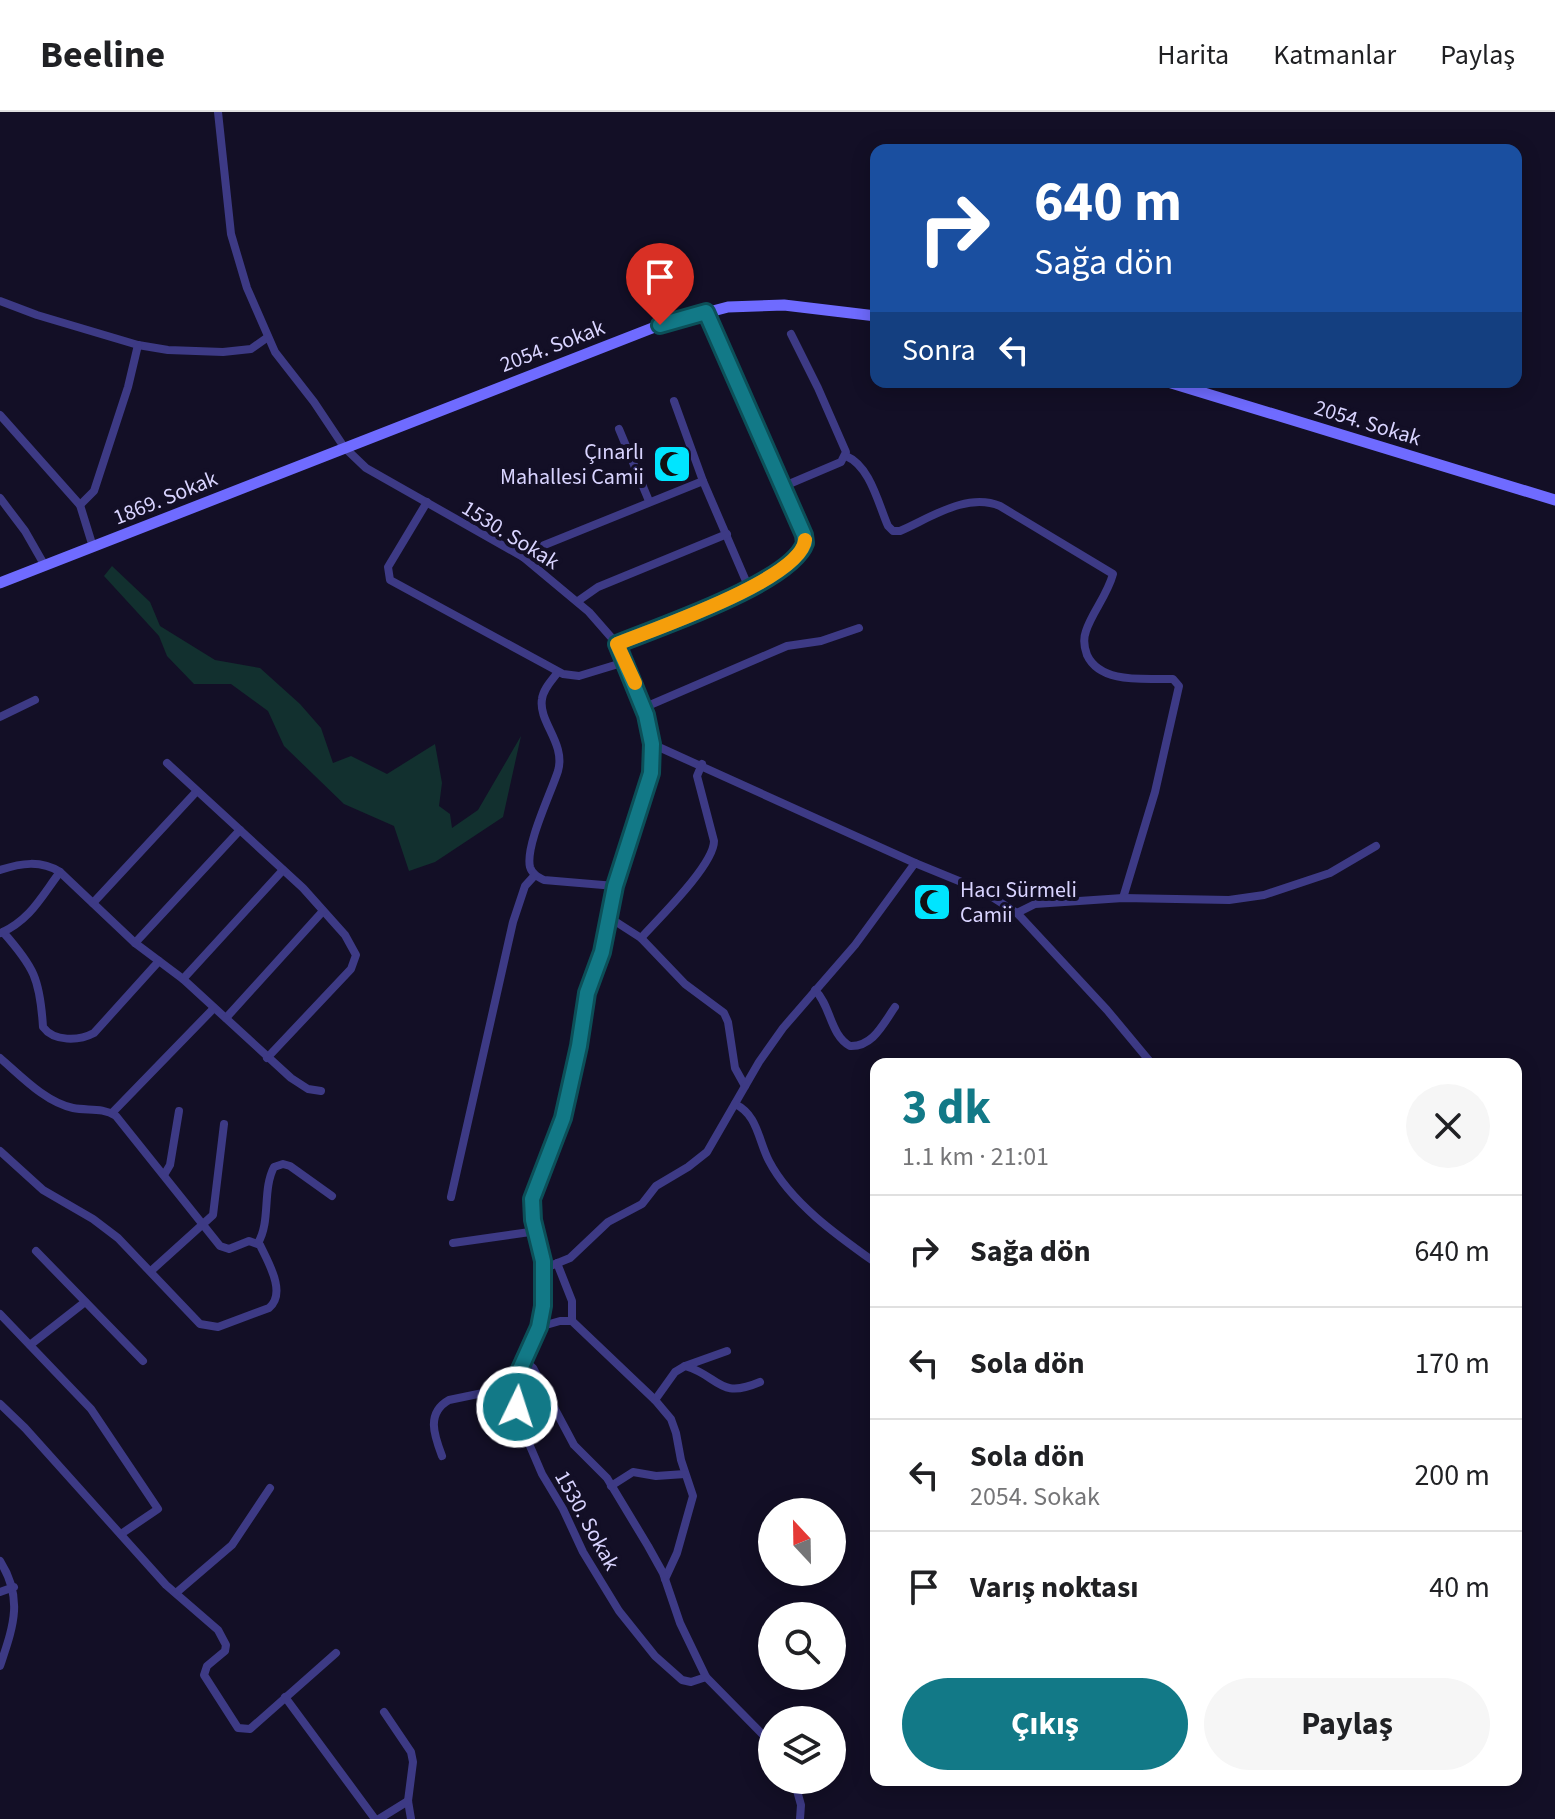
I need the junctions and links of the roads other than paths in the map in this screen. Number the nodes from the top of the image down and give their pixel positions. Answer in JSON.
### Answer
{"nodes":[{"id":1,"x":218,"y":112,"type":"edge"},
{"id":2,"x":0,"y":301,"type":"edge"},
{"id":3,"x":706,"y":312,"type":"junction"},
{"id":4,"x":870,"y":315,"type":"edge"},
{"id":5,"x":791,"y":334,"type":"dead end"},
{"id":6,"x":268,"y":337,"type":"junction"},
{"id":7,"x":138,"y":345,"type":"junction"},
{"id":8,"x":1188,"y":388,"type":"edge"},
{"id":9,"x":674,"y":401,"type":"dead end"},
{"id":10,"x":0,"y":415,"type":"edge"},
{"id":11,"x":619,"y":429,"type":"dead end"},
{"id":12,"x":344,"y":447,"type":"junction"},
{"id":13,"x":846,"y":456,"type":"junction"},
{"id":14,"x":703,"y":481,"type":"junction"},
{"id":15,"x":782,"y":487,"type":"junction"},
{"id":16,"x":0,"y":498,"type":"edge"},
{"id":17,"x":1555,"y":500,"type":"edge"},
{"id":18,"x":649,"y":501,"type":"junction"},
{"id":19,"x":427,"y":502,"type":"junction"},
{"id":20,"x":80,"y":505,"type":"junction"},
{"id":21,"x":727,"y":534,"type":"junction"},
{"id":22,"x":93,"y":547,"type":"junction"},
{"id":23,"x":523,"y":557,"type":"junction"},
{"id":24,"x":45,"y":566,"type":"junction"},
{"id":25,"x":0,"y":583,"type":"edge"},
{"id":26,"x":749,"y":588,"type":"junction"},
{"id":27,"x":578,"y":601,"type":"junction"},
{"id":28,"x":859,"y":628,"type":"dead end"},
{"id":29,"x":617,"y":644,"type":"junction"},
{"id":30,"x":625,"y":662,"type":"junction"},
{"id":31,"x":558,"y":672,"type":"junction"},
{"id":32,"x":35,"y":700,"type":"dead end"},
{"id":33,"x":643,"y":708,"type":"junction"},
{"id":34,"x":0,"y":717,"type":"edge"},
{"id":35,"x":652,"y":744,"type":"junction"},
{"id":36,"x":167,"y":763,"type":"dead end"},
{"id":37,"x":702,"y":764,"type":"junction"},
{"id":38,"x":196,"y":792,"type":"junction"},
{"id":39,"x":240,"y":830,"type":"junction"},
{"id":40,"x":1376,"y":846,"type":"dead end"},
{"id":41,"x":915,"y":863,"type":"junction"},
{"id":42,"x":0,"y":870,"type":"edge"},
{"id":43,"x":283,"y":870,"type":"junction"},
{"id":44,"x":60,"y":872,"type":"junction"},
{"id":45,"x":535,"y":875,"type":"junction"},
{"id":46,"x":615,"y":886,"type":"junction"},
{"id":47,"x":1123,"y":898,"type":"junction"},
{"id":48,"x":93,"y":903,"type":"junction"},
{"id":49,"x":323,"y":911,"type":"junction"},
{"id":50,"x":1017,"y":913,"type":"junction"},
{"id":51,"x":610,"y":918,"type":"junction"},
{"id":52,"x":2,"y":932,"type":"edge"},
{"id":53,"x":641,"y":938,"type":"junction"},
{"id":54,"x":135,"y":943,"type":"junction"},
{"id":55,"x":159,"y":961,"type":"junction"},
{"id":56,"x":183,"y":979,"type":"junction"},
{"id":57,"x":815,"y":990,"type":"junction"},
{"id":58,"x":895,"y":1007,"type":"dead end"},
{"id":59,"x":214,"y":1008,"type":"junction"},
{"id":60,"x":226,"y":1018,"type":"junction"},
{"id":61,"x":0,"y":1058,"type":"edge"},
{"id":62,"x":267,"y":1058,"type":"junction"},
{"id":63,"x":1147,"y":1058,"type":"edge"},
{"id":64,"x":745,"y":1086,"type":"junction"},
{"id":65,"x":321,"y":1091,"type":"dead end"},
{"id":66,"x":735,"y":1104,"type":"junction"},
{"id":67,"x":179,"y":1111,"type":"dead end"},
{"id":68,"x":112,"y":1113,"type":"junction"},
{"id":69,"x":224,"y":1124,"type":"dead end"},
{"id":70,"x":0,"y":1151,"type":"edge"},
{"id":71,"x":164,"y":1175,"type":"junction"},
{"id":72,"x":332,"y":1196,"type":"dead end"},
{"id":73,"x":451,"y":1197,"type":"dead end"},
{"id":74,"x":204,"y":1225,"type":"junction"},
{"id":75,"x":537,"y":1231,"type":"junction"},
{"id":76,"x":258,"y":1243,"type":"junction"},
{"id":77,"x":453,"y":1243,"type":"dead end"},
{"id":78,"x":36,"y":1251,"type":"dead end"},
{"id":79,"x":870,"y":1258,"type":"edge"},
{"id":80,"x":557,"y":1263,"type":"junction"},
{"id":81,"x":543,"y":1269,"type":"junction"},
{"id":82,"x":151,"y":1271,"type":"junction"},
{"id":83,"x":85,"y":1302,"type":"junction"},
{"id":84,"x":0,"y":1314,"type":"edge"},
{"id":85,"x":572,"y":1321,"type":"junction"},
{"id":86,"x":539,"y":1327,"type":"junction"},
{"id":87,"x":30,"y":1345,"type":"junction"},
{"id":88,"x":727,"y":1351,"type":"dead end"},
{"id":89,"x":143,"y":1361,"type":"dead end"},
{"id":90,"x":525,"y":1361,"type":"junction"},
{"id":91,"x":685,"y":1366,"type":"junction"},
{"id":92,"x":760,"y":1382,"type":"dead end"},
{"id":93,"x":512,"y":1387,"type":"junction"},
{"id":94,"x":655,"y":1400,"type":"junction"},
{"id":95,"x":0,"y":1404,"type":"edge"},
{"id":96,"x":442,"y":1456,"type":"dead end"},
{"id":97,"x":685,"y":1474,"type":"junction"},
{"id":98,"x":611,"y":1486,"type":"junction"},
{"id":99,"x":270,"y":1488,"type":"dead end"},
{"id":100,"x":121,"y":1534,"type":"junction"},
{"id":101,"x":0,"y":1561,"type":"edge"},
{"id":102,"x":665,"y":1579,"type":"junction"},
{"id":103,"x":14,"y":1587,"type":"junction"},
{"id":104,"x":0,"y":1592,"type":"edge"},
{"id":105,"x":176,"y":1593,"type":"junction"},
{"id":106,"x":336,"y":1653,"type":"dead end"},
{"id":107,"x":1,"y":1662,"type":"edge"},
{"id":108,"x":706,"y":1677,"type":"junction"},
{"id":109,"x":285,"y":1697,"type":"junction"},
{"id":110,"x":384,"y":1712,"type":"dead end"},
{"id":111,"x":758,"y":1730,"type":"edge"},
{"id":112,"x":798,"y":1794,"type":"edge"},
{"id":113,"x":408,"y":1801,"type":"junction"},
{"id":114,"x":377,"y":1819,"type":"edge"},
{"id":115,"x":411,"y":1819,"type":"edge"},
{"id":116,"x":800,"y":1819,"type":"edge"}],
"edges":[{"from":1,"to":6,"type":"street","name":"1530. Sokak"},
{"from":2,"to":7,"type":"street"},
{"from":3,"to":4,"type":"main road","name":"2054. Sokak"},
{"from":3,"to":12,"type":"main road","name":"2054. Sokak"},
{"from":3,"to":15,"type":"street"},
{"from":5,"to":13,"type":"street"},
{"from":6,"to":7,"type":"street"},
{"from":6,"to":12,"type":"street","name":"1530. Sokak"},
{"from":7,"to":20,"type":"street"},
{"from":8,"to":17,"type":"main road","name":"2054. Sokak"},
{"from":9,"to":14,"type":"street"},
{"from":10,"to":20,"type":"street"},
{"from":11,"to":18,"type":"street"},
{"from":12,"to":19,"type":"street","name":"1530. Sokak"},
{"from":12,"to":22,"type":"main road","name":"1869. Sokak"},
{"from":13,"to":15,"type":"street"},
{"from":13,"to":47,"type":"street"},
{"from":14,"to":18,"type":"street"},
{"from":14,"to":21,"type":"street"},
{"from":15,"to":26,"type":"street"},
{"from":16,"to":24,"type":"street"},
{"from":18,"to":23,"type":"street"},
{"from":19,"to":23,"type":"street","name":"1530. Sokak"},
{"from":19,"to":31,"type":"street"},
{"from":20,"to":22,"type":"street"},
{"from":21,"to":26,"type":"street"},
{"from":21,"to":27,"type":"street"},
{"from":22,"to":24,"type":"main road","name":"1869. Sokak"},
{"from":23,"to":27,"type":"street","name":"1530. Sokak"},
{"from":24,"to":25,"type":"main road","name":"1869. Sokak"},
{"from":26,"to":29,"type":"street"},
{"from":27,"to":29,"type":"street","name":"1530. Sokak"},
{"from":28,"to":33,"type":"street"},
{"from":29,"to":30,"type":"street","name":"1530. Sokak"},
{"from":30,"to":31,"type":"street"},
{"from":30,"to":33,"type":"street","name":"1530. Sokak"},
{"from":31,"to":45,"type":"street"},
{"from":32,"to":34,"type":"street"},
{"from":33,"to":35,"type":"street","name":"1530. Sokak"},
{"from":35,"to":37,"type":"street"},
{"from":35,"to":46,"type":"street","name":"1530. Sokak"},
{"from":36,"to":38,"type":"street"},
{"from":37,"to":41,"type":"street"},
{"from":37,"to":53,"type":"street"},
{"from":38,"to":39,"type":"street"},
{"from":38,"to":48,"type":"street"},
{"from":39,"to":43,"type":"street"},
{"from":39,"to":54,"type":"street"},
{"from":40,"to":47,"type":"street"},
{"from":41,"to":50,"type":"street"},
{"from":41,"to":57,"type":"street"},
{"from":42,"to":44,"type":"street"},
{"from":43,"to":49,"type":"street"},
{"from":43,"to":56,"type":"street"},
{"from":44,"to":48,"type":"street"},
{"from":44,"to":52,"type":"street"},
{"from":45,"to":46,"type":"street"},
{"from":45,"to":73,"type":"street"},
{"from":46,"to":51,"type":"street","name":"1530. Sokak"},
{"from":47,"to":50,"type":"street"},
{"from":48,"to":54,"type":"street"},
{"from":49,"to":60,"type":"street"},
{"from":49,"to":62,"type":"street"},
{"from":50,"to":63,"type":"street"},
{"from":51,"to":53,"type":"street"},
{"from":51,"to":75,"type":"street","name":"1530. Sokak"},
{"from":52,"to":55,"type":"street"},
{"from":53,"to":64,"type":"street"},
{"from":54,"to":55,"type":"street"},
{"from":55,"to":56,"type":"street"},
{"from":56,"to":59,"type":"street"},
{"from":57,"to":58,"type":"street"},
{"from":57,"to":64,"type":"street"},
{"from":59,"to":60,"type":"street"},
{"from":59,"to":68,"type":"street"},
{"from":60,"to":62,"type":"street"},
{"from":61,"to":68,"type":"street"},
{"from":62,"to":65,"type":"street"},
{"from":64,"to":66,"type":"street"},
{"from":66,"to":79,"type":"street"},
{"from":66,"to":80,"type":"street"},
{"from":67,"to":71,"type":"street"},
{"from":68,"to":71,"type":"street"},
{"from":69,"to":74,"type":"street"},
{"from":70,"to":82,"type":"street"},
{"from":71,"to":74,"type":"street"},
{"from":72,"to":76,"type":"street"},
{"from":74,"to":76,"type":"street"},
{"from":74,"to":82,"type":"street"},
{"from":75,"to":77,"type":"street"},
{"from":75,"to":81,"type":"street","name":"1530. Sokak"},
{"from":76,"to":82,"type":"street"},
{"from":78,"to":83,"type":"street"},
{"from":80,"to":81,"type":"street"},
{"from":80,"to":85,"type":"street"},
{"from":81,"to":86,"type":"street","name":"1530. Sokak"},
{"from":83,"to":87,"type":"street"},
{"from":83,"to":89,"type":"street"},
{"from":84,"to":87,"type":"street"},
{"from":85,"to":86,"type":"street"},
{"from":85,"to":94,"type":"street"},
{"from":86,"to":90,"type":"street","name":"1530. Sokak"},
{"from":87,"to":100,"type":"street"},
{"from":88,"to":91,"type":"street"},
{"from":90,"to":93,"type":"street","name":"1530. Sokak"},
{"from":90,"to":98,"type":"street"},
{"from":91,"to":92,"type":"street"},
{"from":91,"to":94,"type":"street"},
{"from":93,"to":96,"type":"street"},
{"from":93,"to":108,"type":"street","name":"1530. Sokak"},
{"from":94,"to":97,"type":"street"},
{"from":95,"to":100,"type":"street"},
{"from":97,"to":98,"type":"street"},
{"from":97,"to":102,"type":"street"},
{"from":98,"to":102,"type":"street"},
{"from":99,"to":105,"type":"street"},
{"from":100,"to":105,"type":"street"},
{"from":101,"to":103,"type":"street"},
{"from":102,"to":108,"type":"street"},
{"from":103,"to":104,"type":"street"},
{"from":103,"to":107,"type":"street"},
{"from":105,"to":109,"type":"street"},
{"from":106,"to":109,"type":"street"},
{"from":108,"to":111,"type":"street"},
{"from":109,"to":114,"type":"street"},
{"from":110,"to":113,"type":"street"},
{"from":112,"to":116,"type":"street"},
{"from":113,"to":114,"type":"street"},
{"from":113,"to":115,"type":"street"}]}
